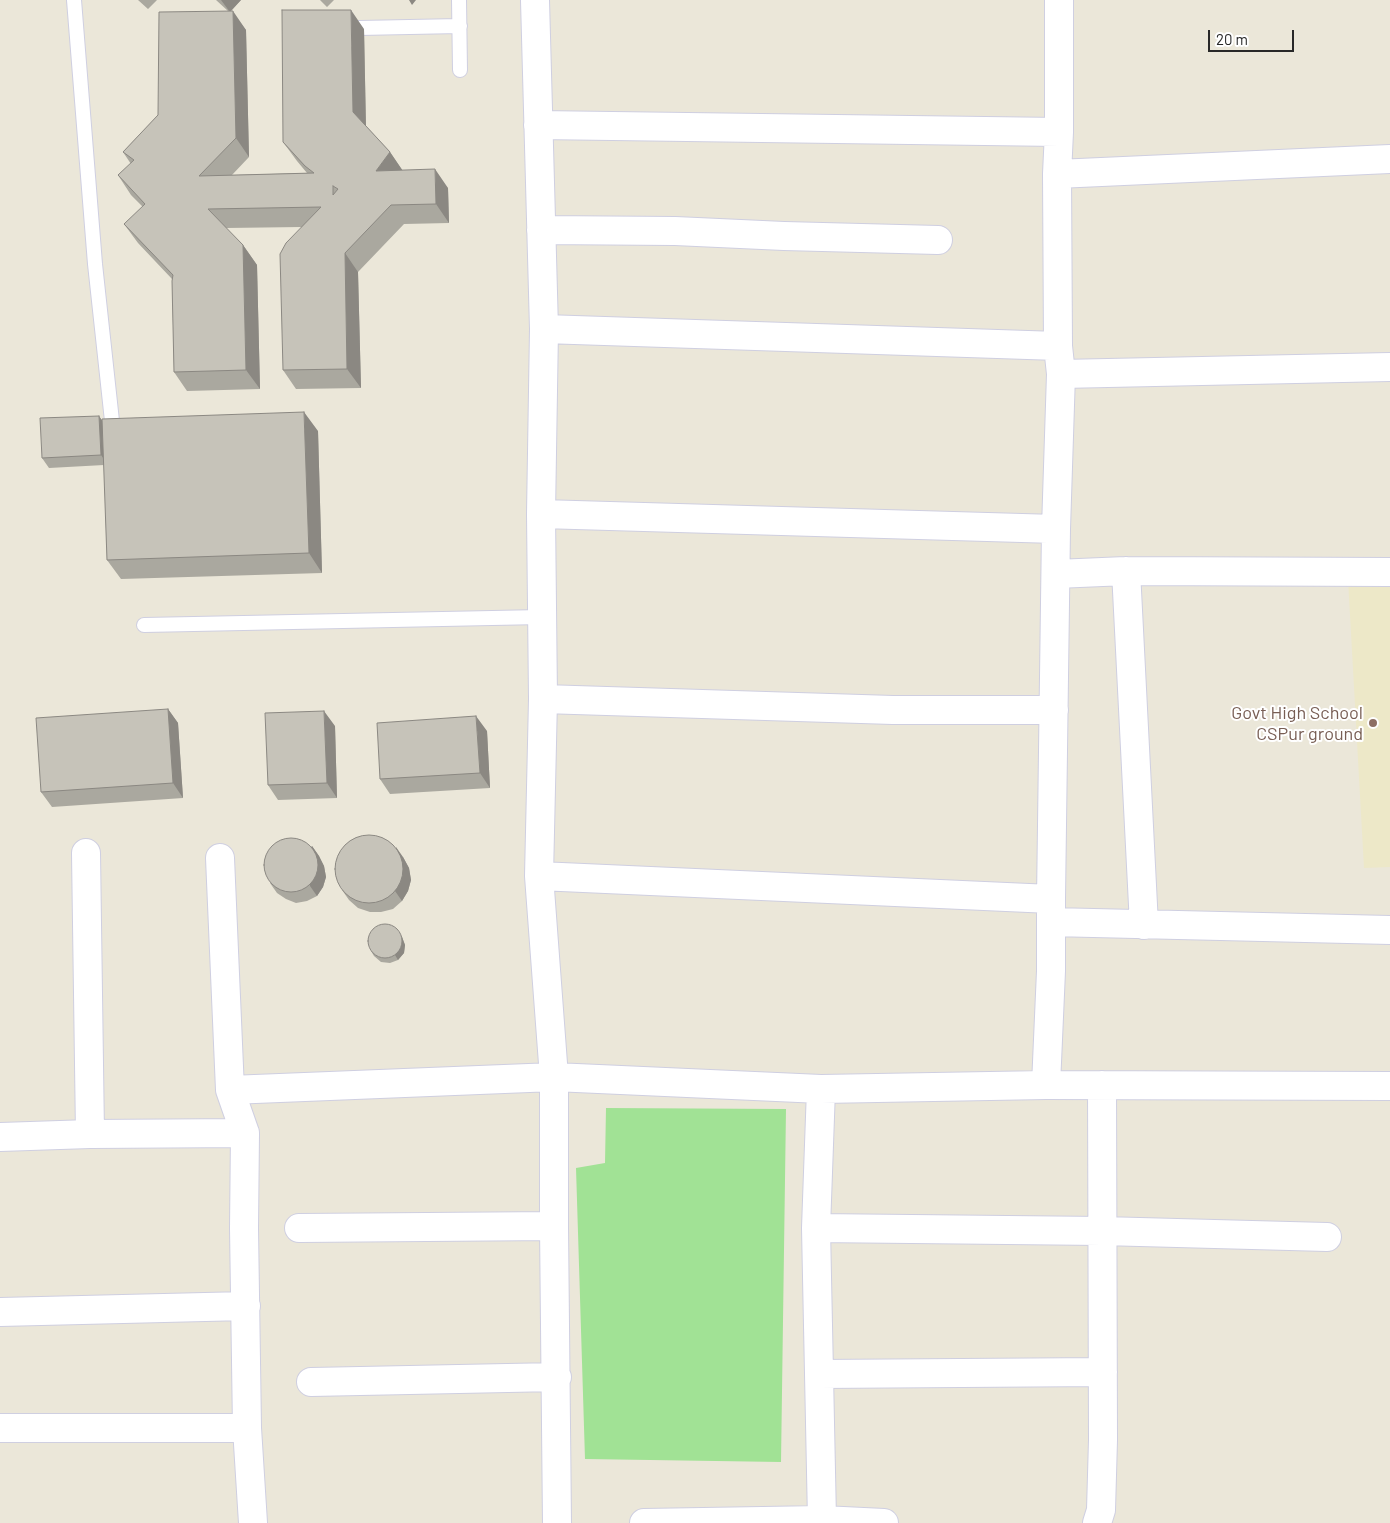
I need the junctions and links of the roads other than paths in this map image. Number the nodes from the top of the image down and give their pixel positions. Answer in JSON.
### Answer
{"nodes":[{"id":1,"x":74,"y":0,"type":"edge"},
{"id":2,"x":459,"y":0,"type":"edge"},
{"id":3,"x":535,"y":0,"type":"edge"},
{"id":4,"x":1059,"y":0,"type":"edge"},
{"id":5,"x":460,"y":26,"type":"junction"},
{"id":6,"x":359,"y":28,"type":"dead end"},
{"id":7,"x":460,"y":70,"type":"dead end"},
{"id":8,"x":538,"y":125,"type":"junction"},
{"id":9,"x":1059,"y":132,"type":"junction"},
{"id":10,"x":1390,"y":159,"type":"edge"},
{"id":11,"x":1057,"y":174,"type":"junction"},
{"id":12,"x":541,"y":230,"type":"junction"},
{"id":13,"x":938,"y":240,"type":"dead end"},
{"id":14,"x":544,"y":329,"type":"junction"},
{"id":15,"x":1058,"y":346,"type":"junction"},
{"id":16,"x":1390,"y":368,"type":"edge"},
{"id":17,"x":1061,"y":374,"type":"junction"},
{"id":18,"x":112,"y":421,"type":"edge"},
{"id":19,"x":541,"y":514,"type":"junction"},
{"id":20,"x":1056,"y":529,"type":"junction"},
{"id":21,"x":1126,"y":571,"type":"junction"},
{"id":22,"x":1390,"y":572,"type":"edge"},
{"id":23,"x":1056,"y":574,"type":"junction"},
{"id":24,"x":542,"y":617,"type":"junction"},
{"id":25,"x":144,"y":625,"type":"dead end"},
{"id":26,"x":543,"y":699,"type":"junction"},
{"id":27,"x":1054,"y":710,"type":"junction"},
{"id":28,"x":86,"y":853,"type":"dead end"},
{"id":29,"x":220,"y":858,"type":"dead end"},
{"id":30,"x":539,"y":876,"type":"junction"},
{"id":31,"x":1051,"y":910,"type":"junction"},
{"id":32,"x":1144,"y":925,"type":"junction"},
{"id":33,"x":1390,"y":930,"type":"edge"},
{"id":34,"x":554,"y":1077,"type":"junction"},
{"id":35,"x":1046,"y":1085,"type":"junction"},
{"id":36,"x":1102,"y":1085,"type":"junction"},
{"id":37,"x":1390,"y":1086,"type":"edge"},
{"id":38,"x":821,"y":1089,"type":"junction"},
{"id":39,"x":230,"y":1090,"type":"junction"},
{"id":40,"x":90,"y":1134,"type":"junction"},
{"id":41,"x":245,"y":1134,"type":"junction"},
{"id":42,"x":0,"y":1137,"type":"edge"},
{"id":43,"x":554,"y":1226,"type":"junction"},
{"id":44,"x":298,"y":1228,"type":"dead end"},
{"id":45,"x":816,"y":1228,"type":"junction"},
{"id":46,"x":1102,"y":1231,"type":"junction"},
{"id":47,"x":1327,"y":1236,"type":"dead end"},
{"id":48,"x":246,"y":1306,"type":"junction"},
{"id":49,"x":0,"y":1312,"type":"edge"},
{"id":50,"x":1103,"y":1372,"type":"junction"},
{"id":51,"x":819,"y":1374,"type":"junction"},
{"id":52,"x":557,"y":1377,"type":"junction"},
{"id":53,"x":311,"y":1382,"type":"dead end"},
{"id":54,"x":0,"y":1428,"type":"edge"},
{"id":55,"x":248,"y":1428,"type":"junction"},
{"id":56,"x":822,"y":1520,"type":"junction"},
{"id":57,"x":253,"y":1523,"type":"edge"},
{"id":58,"x":557,"y":1523,"type":"edge"},
{"id":59,"x":644,"y":1523,"type":"edge"},
{"id":60,"x":884,"y":1523,"type":"edge"},
{"id":61,"x":1097,"y":1523,"type":"edge"}],
"edges":[{"from":1,"to":18,"type":"lane"},
{"from":2,"to":5,"type":"lane"},
{"from":3,"to":8,"type":"street"},
{"from":4,"to":9,"type":"street"},
{"from":5,"to":6,"type":"lane"},
{"from":5,"to":7,"type":"lane"},
{"from":8,"to":9,"type":"street"},
{"from":8,"to":12,"type":"street"},
{"from":9,"to":11,"type":"street"},
{"from":10,"to":11,"type":"street"},
{"from":11,"to":15,"type":"street"},
{"from":12,"to":13,"type":"street"},
{"from":12,"to":14,"type":"street"},
{"from":14,"to":15,"type":"street"},
{"from":14,"to":19,"type":"street"},
{"from":15,"to":17,"type":"street"},
{"from":16,"to":17,"type":"street"},
{"from":17,"to":20,"type":"street"},
{"from":19,"to":20,"type":"street"},
{"from":19,"to":24,"type":"street"},
{"from":20,"to":23,"type":"street"},
{"from":21,"to":22,"type":"street"},
{"from":21,"to":23,"type":"street"},
{"from":21,"to":32,"type":"street"},
{"from":23,"to":27,"type":"street"},
{"from":24,"to":25,"type":"lane"},
{"from":24,"to":26,"type":"street"},
{"from":26,"to":27,"type":"street"},
{"from":26,"to":30,"type":"street"},
{"from":27,"to":31,"type":"street"},
{"from":28,"to":40,"type":"street"},
{"from":29,"to":39,"type":"street"},
{"from":30,"to":31,"type":"street"},
{"from":30,"to":34,"type":"street"},
{"from":31,"to":32,"type":"street"},
{"from":31,"to":35,"type":"street"},
{"from":32,"to":33,"type":"street"},
{"from":34,"to":38,"type":"street"},
{"from":34,"to":39,"type":"street"},
{"from":34,"to":43,"type":"street"},
{"from":35,"to":36,"type":"street"},
{"from":35,"to":38,"type":"street"},
{"from":36,"to":37,"type":"street"},
{"from":36,"to":46,"type":"street"},
{"from":38,"to":45,"type":"street"},
{"from":39,"to":41,"type":"street"},
{"from":40,"to":41,"type":"street"},
{"from":40,"to":42,"type":"street"},
{"from":41,"to":48,"type":"street"},
{"from":43,"to":44,"type":"street"},
{"from":43,"to":52,"type":"street"},
{"from":45,"to":46,"type":"street"},
{"from":45,"to":51,"type":"street"},
{"from":46,"to":47,"type":"street"},
{"from":46,"to":50,"type":"street"},
{"from":48,"to":49,"type":"street"},
{"from":48,"to":55,"type":"street"},
{"from":50,"to":51,"type":"street"},
{"from":50,"to":61,"type":"street"},
{"from":51,"to":56,"type":"street"},
{"from":52,"to":53,"type":"street"},
{"from":52,"to":58,"type":"street"},
{"from":54,"to":55,"type":"street"},
{"from":55,"to":57,"type":"street"},
{"from":56,"to":59,"type":"street"},
{"from":56,"to":60,"type":"street"}]}
